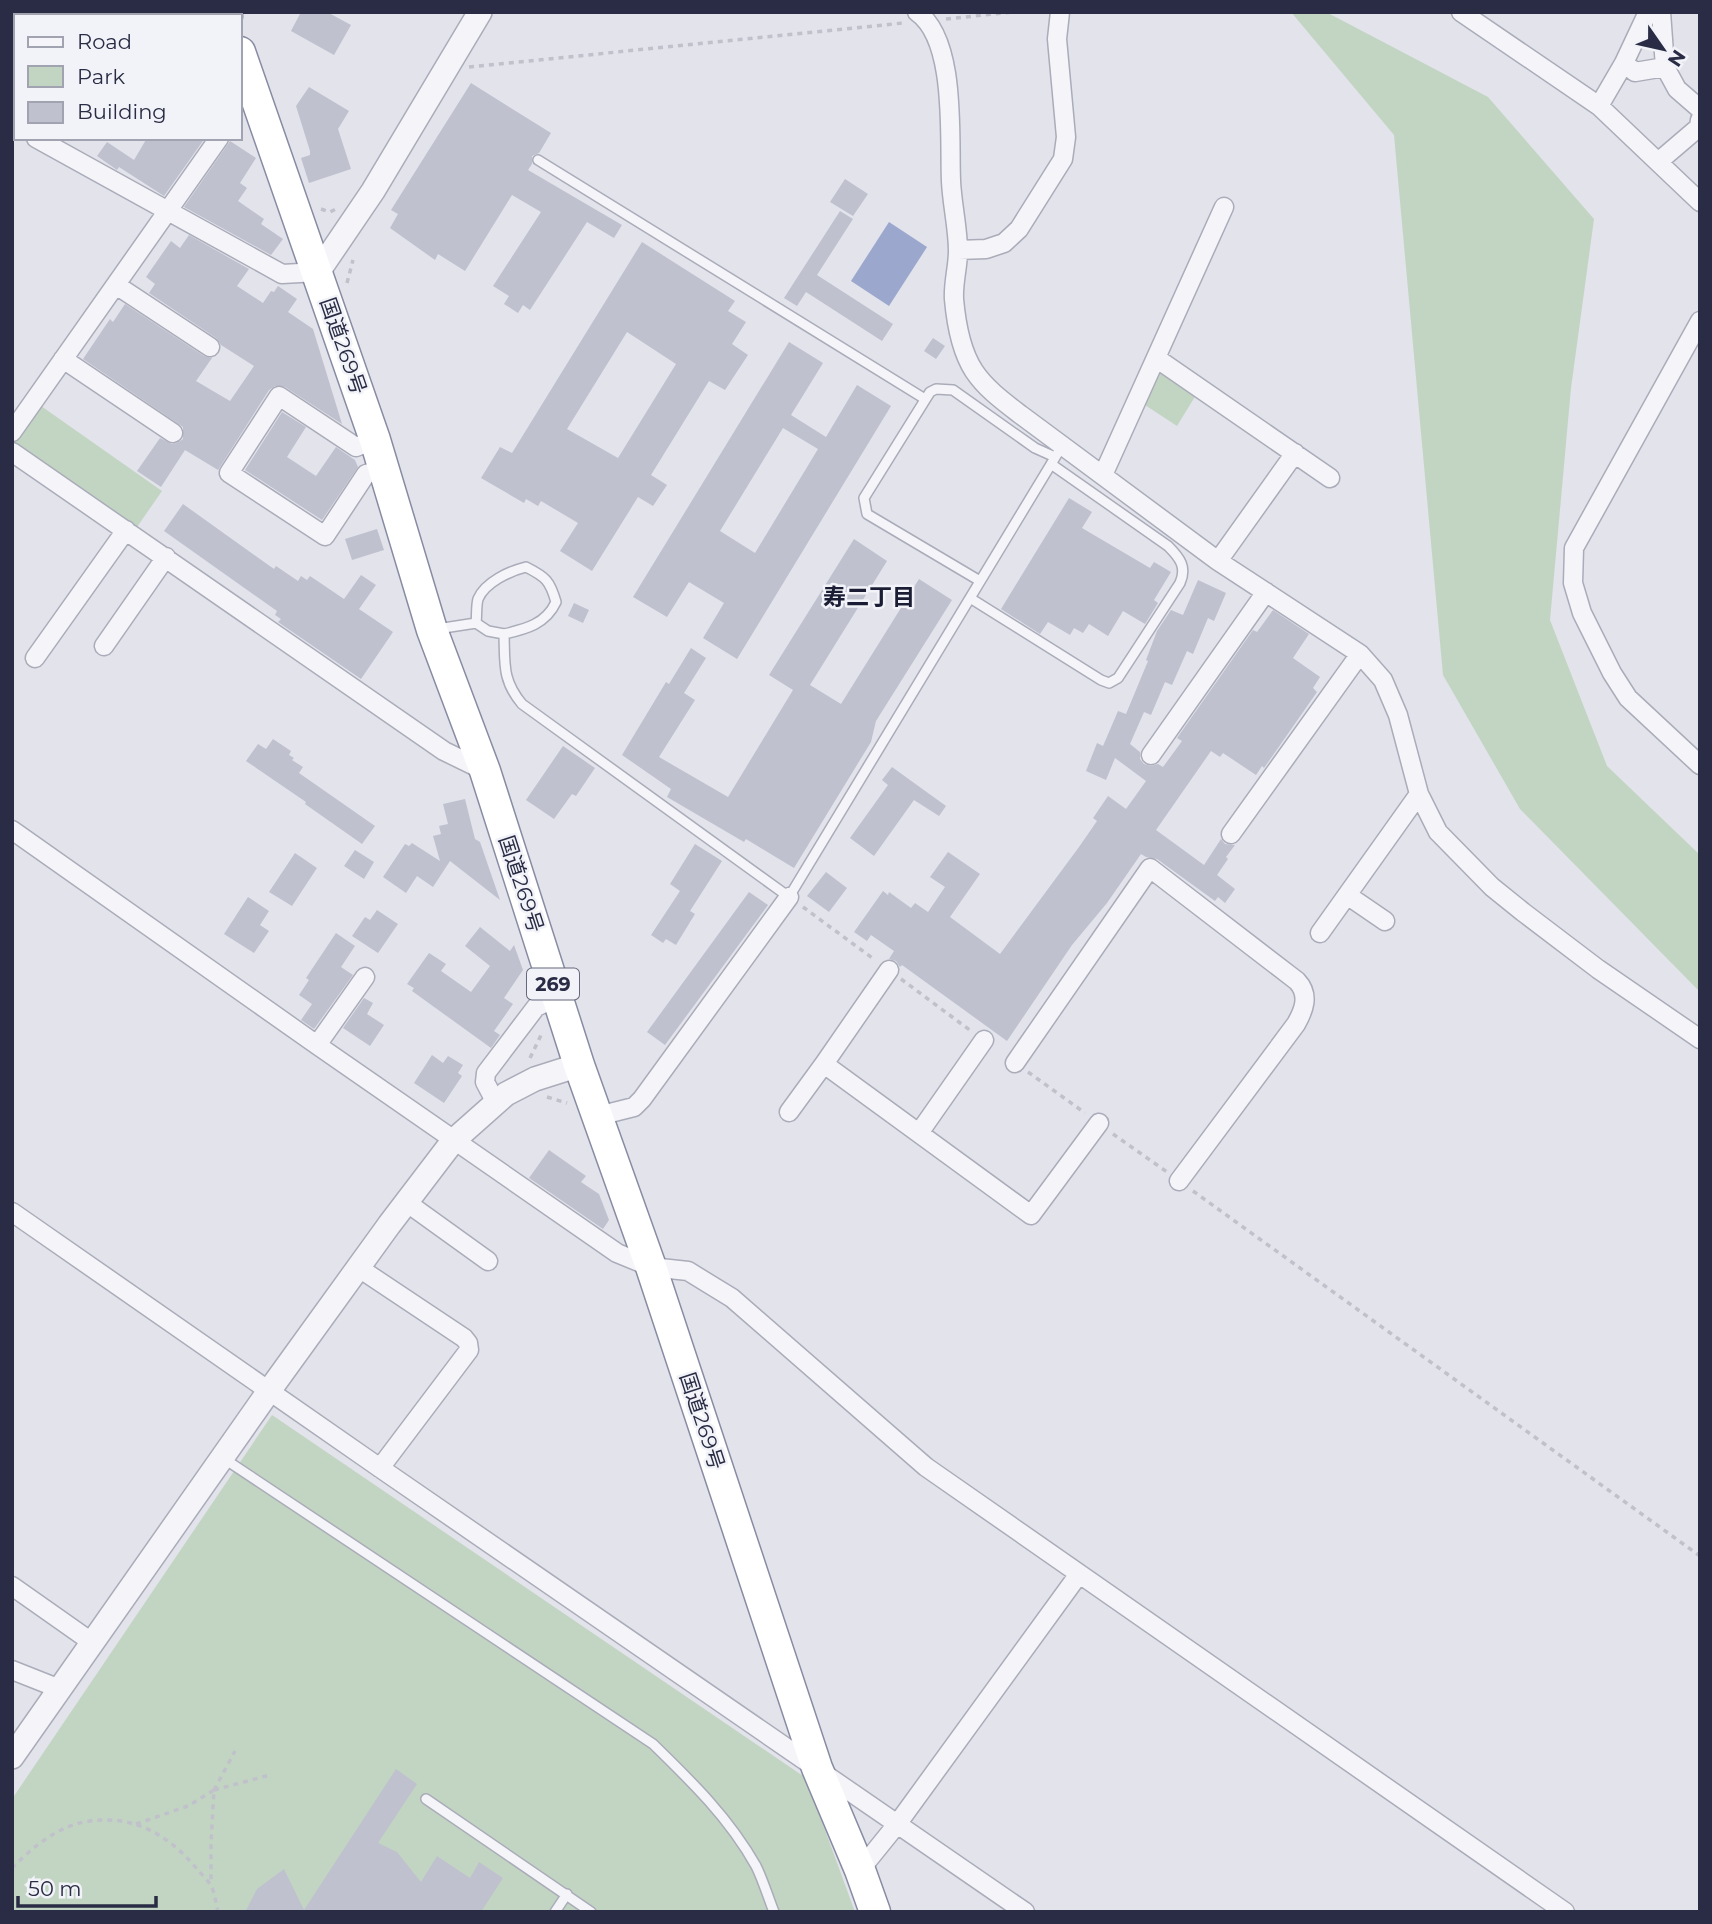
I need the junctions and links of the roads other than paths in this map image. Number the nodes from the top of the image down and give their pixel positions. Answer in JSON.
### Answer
{"nodes":[{"id":1,"x":480,"y":12,"type":"edge"},
{"id":2,"x":1060,"y":12,"type":"edge"},
{"id":3,"x":1461,"y":12,"type":"edge"},
{"id":4,"x":1648,"y":12,"type":"edge"},
{"id":5,"x":1661,"y":12,"type":"edge"},
{"id":6,"x":911,"y":18,"type":"edge"},
{"id":7,"x":1624,"y":63,"type":"junction"},
{"id":8,"x":1665,"y":66,"type":"junction"},
{"id":9,"x":242,"y":68,"type":"edge"},
{"id":10,"x":246,"y":99,"type":"edge"},
{"id":11,"x":1599,"y":106,"type":"junction"},
{"id":12,"x":1700,"y":108,"type":"edge"},
{"id":13,"x":1700,"y":120,"type":"edge"},
{"id":14,"x":40,"y":140,"type":"edge"},
{"id":15,"x":218,"y":140,"type":"edge"},
{"id":16,"x":538,"y":160,"type":"dead end"},
{"id":17,"x":1658,"y":162,"type":"junction"},
{"id":18,"x":1700,"y":202,"type":"edge"},
{"id":19,"x":1224,"y":207,"type":"dead end"},
{"id":20,"x":167,"y":211,"type":"junction"},
{"id":21,"x":958,"y":250,"type":"junction"},
{"id":22,"x":317,"y":272,"type":"junction"},
{"id":23,"x":116,"y":285,"type":"junction"},
{"id":24,"x":1700,"y":321,"type":"edge"},
{"id":25,"x":210,"y":347,"type":"dead end"},
{"id":26,"x":1156,"y":358,"type":"junction"},
{"id":27,"x":64,"y":359,"type":"junction"},
{"id":28,"x":925,"y":399,"type":"junction"},
{"id":29,"x":12,"y":432,"type":"edge"},
{"id":30,"x":173,"y":433,"type":"dead end"},
{"id":31,"x":375,"y":440,"type":"junction"},
{"id":32,"x":12,"y":452,"type":"edge"},
{"id":33,"x":1295,"y":453,"type":"junction"},
{"id":34,"x":1056,"y":455,"type":"junction"},
{"id":35,"x":384,"y":470,"type":"junction"},
{"id":36,"x":1103,"y":475,"type":"junction"},
{"id":37,"x":1330,"y":478,"type":"dead end"},
{"id":38,"x":126,"y":530,"type":"junction"},
{"id":39,"x":166,"y":557,"type":"junction"},
{"id":40,"x":1218,"y":561,"type":"junction"},
{"id":41,"x":980,"y":581,"type":"junction"},
{"id":42,"x":1266,"y":592,"type":"junction"},
{"id":43,"x":970,"y":598,"type":"junction"},
{"id":44,"x":476,"y":623,"type":"junction"},
{"id":45,"x":432,"y":630,"type":"junction"},
{"id":46,"x":504,"y":634,"type":"junction"},
{"id":47,"x":104,"y":646,"type":"dead end"},
{"id":48,"x":1360,"y":654,"type":"junction"},
{"id":49,"x":35,"y":658,"type":"dead end"},
{"id":50,"x":1151,"y":755,"type":"dead end"},
{"id":51,"x":1700,"y":765,"type":"edge"},
{"id":52,"x":485,"y":771,"type":"junction"},
{"id":53,"x":1419,"y":794,"type":"junction"},
{"id":54,"x":12,"y":830,"type":"edge"},
{"id":55,"x":1231,"y":834,"type":"dead end"},
{"id":56,"x":1347,"y":895,"type":"junction"},
{"id":57,"x":789,"y":897,"type":"junction"},
{"id":58,"x":1385,"y":921,"type":"dead end"},
{"id":59,"x":1320,"y":933,"type":"dead end"},
{"id":60,"x":889,"y":970,"type":"road end"},
{"id":61,"x":365,"y":976,"type":"dead end"},
{"id":62,"x":557,"y":997,"type":"junction"},
{"id":63,"x":1700,"y":1039,"type":"edge"},
{"id":64,"x":984,"y":1040,"type":"road end"},
{"id":65,"x":317,"y":1045,"type":"junction"},
{"id":66,"x":1015,"y":1062,"type":"road end"},
{"id":67,"x":824,"y":1064,"type":"junction"},
{"id":68,"x":579,"y":1065,"type":"junction"},
{"id":69,"x":496,"y":1103,"type":"junction"},
{"id":70,"x":585,"y":1110,"type":"junction"},
{"id":71,"x":789,"y":1112,"type":"dead end"},
{"id":72,"x":1098,"y":1123,"type":"road end"},
{"id":73,"x":919,"y":1133,"type":"junction"},
{"id":74,"x":453,"y":1141,"type":"junction"},
{"id":75,"x":1179,"y":1181,"type":"road end"},
{"id":76,"x":406,"y":1202,"type":"junction"},
{"id":77,"x":12,"y":1212,"type":"edge"},
{"id":78,"x":488,"y":1261,"type":"dead end"},
{"id":79,"x":651,"y":1267,"type":"junction"},
{"id":80,"x":359,"y":1268,"type":"junction"},
{"id":81,"x":269,"y":1391,"type":"junction"},
{"id":82,"x":222,"y":1458,"type":"junction"},
{"id":83,"x":380,"y":1468,"type":"junction"},
{"id":84,"x":1079,"y":1574,"type":"junction"},
{"id":85,"x":12,"y":1586,"type":"edge"},
{"id":86,"x":93,"y":1643,"type":"junction"},
{"id":87,"x":12,"y":1670,"type":"edge"},
{"id":88,"x":60,"y":1689,"type":"junction"},
{"id":89,"x":12,"y":1757,"type":"edge"},
{"id":90,"x":817,"y":1769,"type":"junction"},
{"id":91,"x":426,"y":1799,"type":"dead end"},
{"id":92,"x":898,"y":1823,"type":"junction"},
{"id":93,"x":860,"y":1870,"type":"junction"},
{"id":94,"x":567,"y":1895,"type":"junction"},
{"id":95,"x":555,"y":1912,"type":"edge"},
{"id":96,"x":592,"y":1912,"type":"edge"},
{"id":97,"x":774,"y":1912,"type":"edge"},
{"id":98,"x":875,"y":1912,"type":"edge"},
{"id":99,"x":1025,"y":1912,"type":"edge"},
{"id":100,"x":1565,"y":1912,"type":"edge"}],
"edges":[{"from":1,"to":22,"type":"street"},
{"from":2,"to":21,"type":"street"},
{"from":3,"to":11,"type":"street"},
{"from":4,"to":7,"type":"street"},
{"from":5,"to":8,"type":"street"},
{"from":6,"to":21,"type":"street"},
{"from":7,"to":8,"type":"street"},
{"from":7,"to":11,"type":"street"},
{"from":8,"to":12,"type":"street"},
{"from":9,"to":10,"type":"highway","name":"国道269号","number":"269"},
{"from":10,"to":22,"type":"highway","name":"国道269号","number":"269"},
{"from":11,"to":17,"type":"street"},
{"from":13,"to":17,"type":"street"},
{"from":14,"to":20,"type":"street"},
{"from":15,"to":20,"type":"street"},
{"from":16,"to":28,"type":"lane"},
{"from":17,"to":18,"type":"street"},
{"from":19,"to":26,"type":"street"},
{"from":20,"to":22,"type":"street"},
{"from":20,"to":23,"type":"street"},
{"from":21,"to":34,"type":"street"},
{"from":22,"to":31,"type":"highway","name":"国道269号","number":"269"},
{"from":23,"to":25,"type":"street"},
{"from":23,"to":27,"type":"street"},
{"from":24,"to":51,"type":"street"},
{"from":26,"to":33,"type":"street"},
{"from":26,"to":36,"type":"street"},
{"from":27,"to":29,"type":"street"},
{"from":27,"to":30,"type":"street"},
{"from":28,"to":34,"type":"lane"},
{"from":28,"to":41,"type":"lane"},
{"from":31,"to":35,"type":"highway","name":"国道269号","number":"269"},
{"from":31,"to":35,"type":"street"},
{"from":32,"to":38,"type":"street"},
{"from":33,"to":37,"type":"street"},
{"from":33,"to":40,"type":"street"},
{"from":34,"to":36,"type":"street"},
{"from":34,"to":41,"type":"lane"},
{"from":34,"to":43,"type":"lane"},
{"from":35,"to":45,"type":"highway","name":"国道269号","number":"269"},
{"from":36,"to":40,"type":"street"},
{"from":38,"to":39,"type":"street"},
{"from":38,"to":49,"type":"street"},
{"from":39,"to":47,"type":"street"},
{"from":39,"to":52,"type":"street"},
{"from":40,"to":42,"type":"street"},
{"from":41,"to":43,"type":"lane"},
{"from":42,"to":48,"type":"street"},
{"from":42,"to":50,"type":"street"},
{"from":43,"to":57,"type":"lane"},
{"from":44,"to":45,"type":"lane"},
{"from":44,"to":46,"type":"lane"},
{"from":44,"to":46,"type":"lane"},
{"from":45,"to":52,"type":"highway","name":"国道269号","number":"269"},
{"from":46,"to":57,"type":"lane"},
{"from":48,"to":53,"type":"street"},
{"from":48,"to":55,"type":"street"},
{"from":52,"to":62,"type":"highway","name":"国道269号","number":"269"},
{"from":53,"to":56,"type":"street"},
{"from":53,"to":63,"type":"street"},
{"from":54,"to":65,"type":"street"},
{"from":56,"to":58,"type":"street"},
{"from":56,"to":59,"type":"street"},
{"from":57,"to":70,"type":"street"},
{"from":60,"to":67,"type":"street"},
{"from":61,"to":65,"type":"street"},
{"from":62,"to":68,"type":"highway","name":"国道269号","number":"269"},
{"from":62,"to":69,"type":"street"},
{"from":64,"to":73,"type":"street"},
{"from":65,"to":74,"type":"street"},
{"from":66,"to":75,"type":"street"},
{"from":67,"to":71,"type":"street"},
{"from":67,"to":73,"type":"street"},
{"from":68,"to":69,"type":"street"},
{"from":68,"to":70,"type":"highway","name":"国道269号","number":"269"},
{"from":69,"to":74,"type":"street"},
{"from":70,"to":79,"type":"highway","name":"国道269号","number":"269"},
{"from":72,"to":73,"type":"street"},
{"from":74,"to":76,"type":"street"},
{"from":74,"to":79,"type":"street"},
{"from":76,"to":78,"type":"street"},
{"from":76,"to":80,"type":"street"},
{"from":77,"to":81,"type":"street"},
{"from":79,"to":84,"type":"street"},
{"from":79,"to":90,"type":"highway","name":"国道269号","number":"269"},
{"from":80,"to":81,"type":"street"},
{"from":80,"to":83,"type":"street"},
{"from":81,"to":82,"type":"street"},
{"from":81,"to":83,"type":"street"},
{"from":82,"to":86,"type":"street"},
{"from":82,"to":97,"type":"lane"},
{"from":83,"to":90,"type":"street"},
{"from":84,"to":92,"type":"street"},
{"from":84,"to":100,"type":"street"},
{"from":85,"to":86,"type":"street"},
{"from":86,"to":88,"type":"street"},
{"from":87,"to":88,"type":"street"},
{"from":88,"to":89,"type":"street"},
{"from":90,"to":92,"type":"street"},
{"from":90,"to":93,"type":"highway","name":"国道269号","number":"269"},
{"from":91,"to":94,"type":"lane"},
{"from":92,"to":93,"type":"street"},
{"from":92,"to":99,"type":"street"},
{"from":93,"to":98,"type":"highway","name":"国道269号","number":"269"},
{"from":94,"to":95,"type":"lane"},
{"from":94,"to":96,"type":"lane"}]}
